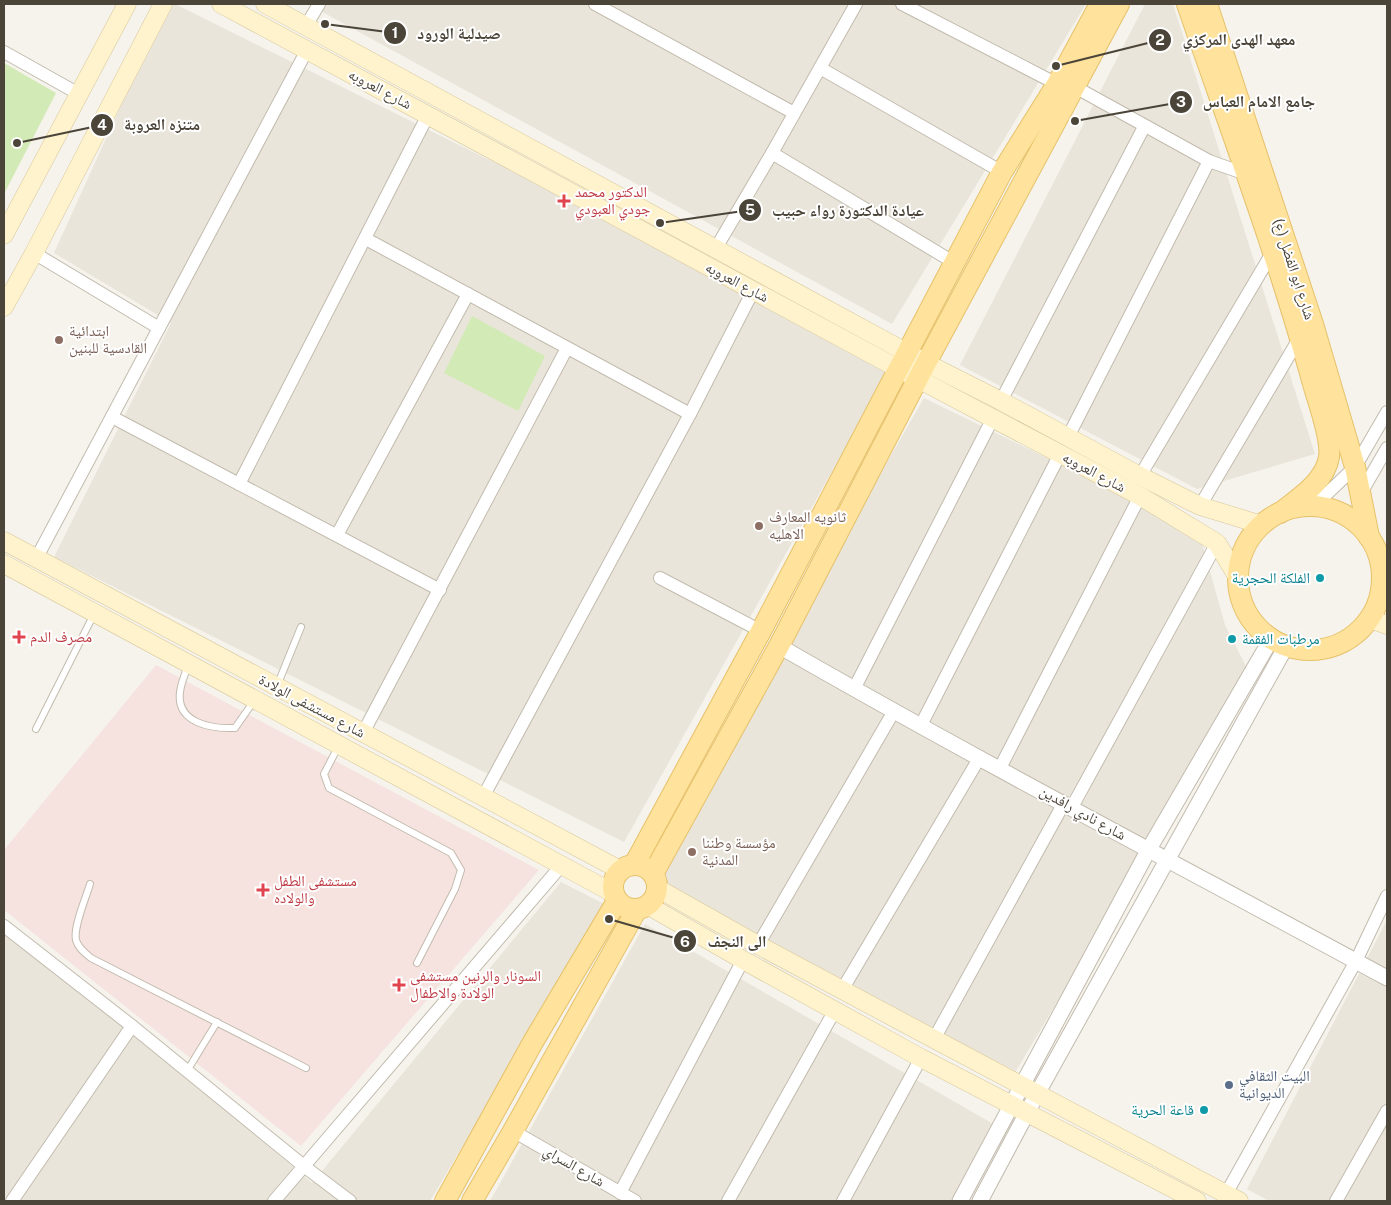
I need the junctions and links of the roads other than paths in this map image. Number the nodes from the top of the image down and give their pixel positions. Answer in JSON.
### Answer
{"nodes":[{"id":1,"x":127,"y":4,"type":"edge"},
{"id":2,"x":163,"y":4,"type":"edge"},
{"id":3,"x":221,"y":4,"type":"edge"},
{"id":4,"x":265,"y":4,"type":"edge"},
{"id":5,"x":319,"y":4,"type":"edge"},
{"id":6,"x":595,"y":4,"type":"edge"},
{"id":7,"x":856,"y":4,"type":"edge"},
{"id":8,"x":902,"y":4,"type":"edge"},
{"id":9,"x":1100,"y":4,"type":"edge"},
{"id":10,"x":1119,"y":4,"type":"edge"},
{"id":11,"x":1187,"y":4,"type":"edge"},
{"id":12,"x":1207,"y":4,"type":"edge"},
{"id":13,"x":306,"y":26,"type":"junction"},
{"id":14,"x":307,"y":50,"type":"junction"},
{"id":15,"x":4,"y":52,"type":"edge"},
{"id":16,"x":820,"y":68,"type":"junction"},
{"id":17,"x":1066,"y":85,"type":"junction"},
{"id":18,"x":79,"y":94,"type":"junction"},
{"id":19,"x":794,"y":114,"type":"junction"},
{"id":20,"x":428,"y":115,"type":"junction"},
{"id":21,"x":1144,"y":127,"type":"junction"},
{"id":22,"x":772,"y":153,"type":"junction"},
{"id":23,"x":1209,"y":161,"type":"junction"},
{"id":24,"x":1002,"y":172,"type":"junction"},
{"id":25,"x":1246,"y":174,"type":"junction"},
{"id":26,"x":4,"y":235,"type":"edge"},
{"id":27,"x":366,"y":239,"type":"junction"},
{"id":28,"x":716,"y":248,"type":"junction"},
{"id":29,"x":34,"y":253,"type":"junction"},
{"id":30,"x":1272,"y":253,"type":"junction"},
{"id":31,"x":955,"y":263,"type":"junction"},
{"id":32,"x":753,"y":290,"type":"junction"},
{"id":33,"x":468,"y":294,"type":"junction"},
{"id":34,"x":6,"y":299,"type":"edge"},
{"id":35,"x":159,"y":328,"type":"junction"},
{"id":36,"x":1300,"y":337,"type":"junction"},
{"id":37,"x":568,"y":348,"type":"junction"},
{"id":38,"x":903,"y":361,"type":"junction"},
{"id":39,"x":922,"y":371,"type":"junction"},
{"id":40,"x":1001,"y":401,"type":"junction"},
{"id":41,"x":1387,"y":412,"type":"edge"},
{"id":42,"x":690,"y":414,"type":"junction"},
{"id":43,"x":112,"y":417,"type":"junction"},
{"id":44,"x":993,"y":418,"type":"junction"},
{"id":45,"x":1068,"y":437,"type":"junction"},
{"id":46,"x":1387,"y":448,"type":"edge"},
{"id":47,"x":1060,"y":454,"type":"junction"},
{"id":48,"x":1355,"y":467,"type":"junction"},
{"id":49,"x":1140,"y":476,"type":"junction"},
{"id":50,"x":239,"y":484,"type":"junction"},
{"id":51,"x":1361,"y":493,"type":"junction"},
{"id":52,"x":1140,"y":496,"type":"junction"},
{"id":53,"x":1200,"y":506,"type":"junction"},
{"id":54,"x":1313,"y":508,"type":"junction"},
{"id":55,"x":1280,"y":512,"type":"junction"},
{"id":56,"x":1262,"y":525,"type":"junction"},
{"id":57,"x":337,"y":535,"type":"junction"},
{"id":58,"x":1369,"y":537,"type":"junction"},
{"id":59,"x":4,"y":541,"type":"edge"},
{"id":60,"x":1217,"y":544,"type":"junction"},
{"id":61,"x":36,"y":559,"type":"junction"},
{"id":62,"x":4,"y":564,"type":"edge"},
{"id":63,"x":1237,"y":576,"type":"junction"},
{"id":64,"x":660,"y":578,"type":"dead end"},
{"id":65,"x":440,"y":590,"type":"junction"},
{"id":66,"x":1384,"y":596,"type":"edge"},
{"id":67,"x":95,"y":613,"type":"junction"},
{"id":68,"x":1378,"y":622,"type":"edge"},
{"id":69,"x":301,"y":627,"type":"dead end"},
{"id":70,"x":761,"y":631,"type":"junction"},
{"id":71,"x":1278,"y":645,"type":"junction"},
{"id":72,"x":779,"y":646,"type":"junction"},
{"id":73,"x":188,"y":665,"type":"junction"},
{"id":74,"x":242,"y":669,"type":"junction"},
{"id":75,"x":230,"y":687,"type":"junction"},
{"id":76,"x":277,"y":688,"type":"junction"},
{"id":77,"x":854,"y":689,"type":"junction"},
{"id":78,"x":254,"y":700,"type":"junction"},
{"id":79,"x":894,"y":711,"type":"junction"},
{"id":80,"x":921,"y":725,"type":"junction"},
{"id":81,"x":36,"y":729,"type":"dead end"},
{"id":82,"x":363,"y":733,"type":"junction"},
{"id":83,"x":339,"y":746,"type":"junction"},
{"id":84,"x":980,"y":757,"type":"junction"},
{"id":85,"x":1000,"y":768,"type":"junction"},
{"id":86,"x":483,"y":796,"type":"junction"},
{"id":87,"x":1068,"y":805,"type":"junction"},
{"id":88,"x":1149,"y":849,"type":"junction"},
{"id":89,"x":1166,"y":860,"type":"junction"},
{"id":90,"x":561,"y":866,"type":"junction"},
{"id":91,"x":627,"y":867,"type":"junction"},
{"id":92,"x":90,"y":884,"type":"dead end"},
{"id":93,"x":649,"y":894,"type":"junction"},
{"id":94,"x":1387,"y":896,"type":"edge"},
{"id":95,"x":615,"y":897,"type":"junction"},
{"id":96,"x":4,"y":926,"type":"edge"},
{"id":97,"x":758,"y":945,"type":"junction"},
{"id":98,"x":743,"y":960,"type":"junction"},
{"id":99,"x":1356,"y":961,"type":"junction"},
{"id":100,"x":416,"y":964,"type":"dead end"},
{"id":101,"x":1387,"y":978,"type":"edge"},
{"id":102,"x":842,"y":990,"type":"junction"},
{"id":103,"x":835,"y":1010,"type":"junction"},
{"id":104,"x":216,"y":1022,"type":"junction"},
{"id":105,"x":132,"y":1026,"type":"junction"},
{"id":106,"x":934,"y":1040,"type":"junction"},
{"id":107,"x":920,"y":1058,"type":"junction"},
{"id":108,"x":306,"y":1068,"type":"dead end"},
{"id":109,"x":187,"y":1071,"type":"junction"},
{"id":110,"x":1021,"y":1086,"type":"junction"},
{"id":111,"x":1037,"y":1094,"type":"junction"},
{"id":112,"x":1011,"y":1106,"type":"junction"},
{"id":113,"x":1387,"y":1111,"type":"edge"},
{"id":114,"x":1027,"y":1114,"type":"junction"},
{"id":115,"x":513,"y":1131,"type":"junction"},
{"id":116,"x":305,"y":1167,"type":"junction"},
{"id":117,"x":620,"y":1193,"type":"junction"},
{"id":118,"x":1232,"y":1198,"type":"edge"},
{"id":119,"x":277,"y":1200,"type":"edge"},
{"id":120,"x":12,"y":1201,"type":"edge"},
{"id":121,"x":350,"y":1201,"type":"edge"},
{"id":122,"x":445,"y":1201,"type":"edge"},
{"id":123,"x":472,"y":1201,"type":"edge"},
{"id":124,"x":635,"y":1201,"type":"edge"},
{"id":125,"x":728,"y":1201,"type":"edge"},
{"id":126,"x":843,"y":1201,"type":"edge"},
{"id":127,"x":960,"y":1201,"type":"edge"},
{"id":128,"x":980,"y":1201,"type":"edge"},
{"id":129,"x":1197,"y":1201,"type":"edge"},
{"id":130,"x":1336,"y":1201,"type":"edge"}],
"edges":[{"from":1,"to":18,"type":"main road"},
{"from":2,"to":29,"type":"main road"},
{"from":3,"to":14,"type":"main road","name":"شارع العروبه"},
{"from":4,"to":13,"type":"main road","name":"شارع العروبه"},
{"from":5,"to":13,"type":"street"},
{"from":6,"to":19,"type":"street"},
{"from":7,"to":16,"type":"street"},
{"from":8,"to":17,"type":"street"},
{"from":9,"to":17,"type":"main road"},
{"from":10,"to":17,"type":"main road"},
{"from":11,"to":25,"type":"main road","name":"شارع ابو الفضل (ع)"},
{"from":12,"to":48,"type":"main road","name":"شارع ابو الفضل (ع)"},
{"from":13,"to":28,"type":"main road","name":"شارع العروبه"},
{"from":14,"to":20,"type":"main road","name":"شارع العروبه"},
{"from":14,"to":35,"type":"street"},
{"from":15,"to":18,"type":"street"},
{"from":16,"to":19,"type":"street"},
{"from":16,"to":24,"type":"street"},
{"from":17,"to":21,"type":"street"},
{"from":17,"to":24,"type":"main road"},
{"from":17,"to":39,"type":"main road"},
{"from":18,"to":26,"type":"main road"},
{"from":19,"to":22,"type":"street"},
{"from":20,"to":27,"type":"street"},
{"from":20,"to":32,"type":"main road","name":"شارع العروبه"},
{"from":21,"to":23,"type":"street"},
{"from":21,"to":40,"type":"street"},
{"from":22,"to":28,"type":"street"},
{"from":22,"to":31,"type":"street"},
{"from":23,"to":25,"type":"street"},
{"from":23,"to":45,"type":"street"},
{"from":24,"to":31,"type":"main road"},
{"from":25,"to":30,"type":"main road","name":"شارع ابو الفضل (ع)"},
{"from":27,"to":33,"type":"street"},
{"from":27,"to":50,"type":"street"},
{"from":28,"to":38,"type":"main road","name":"شارع العروبه"},
{"from":29,"to":34,"type":"main road"},
{"from":29,"to":35,"type":"street"},
{"from":30,"to":36,"type":"main road","name":"شارع ابو الفضل (ع)"},
{"from":30,"to":49,"type":"street"},
{"from":31,"to":38,"type":"main road"},
{"from":32,"to":38,"type":"main road","name":"شارع العروبه"},
{"from":32,"to":42,"type":"street"},
{"from":33,"to":37,"type":"street"},
{"from":33,"to":57,"type":"street"},
{"from":35,"to":43,"type":"street"},
{"from":36,"to":53,"type":"street"},
{"from":36,"to":55,"type":"main road","name":"شارع ابو الفضل (ع)"},
{"from":37,"to":42,"type":"street"},
{"from":37,"to":65,"type":"street"},
{"from":38,"to":39,"type":"main road","name":"شارع العروبه"},
{"from":38,"to":70,"type":"main road"},
{"from":39,"to":40,"type":"main road","name":"شارع العروبه"},
{"from":39,"to":44,"type":"main road","name":"شارع العروبه"},
{"from":39,"to":72,"type":"main road"},
{"from":40,"to":45,"type":"main road","name":"شارع العروبه"},
{"from":41,"to":48,"type":"street"},
{"from":42,"to":86,"type":"street"},
{"from":43,"to":50,"type":"street"},
{"from":43,"to":61,"type":"street"},
{"from":44,"to":47,"type":"main road","name":"شارع العروبه"},
{"from":44,"to":77,"type":"street"},
{"from":45,"to":49,"type":"main road","name":"شارع العروبه"},
{"from":46,"to":51,"type":"street"},
{"from":47,"to":52,"type":"main road","name":"شارع العروبه"},
{"from":47,"to":80,"type":"street"},
{"from":48,"to":51,"type":"main road","name":"شارع ابو الفضل (ع)"},
{"from":48,"to":54,"type":"street"},
{"from":49,"to":53,"type":"main road","name":"شارع العروبه"},
{"from":50,"to":57,"type":"street"},
{"from":51,"to":58,"type":"main road","name":"شارع ابو الفضل (ع)"},
{"from":52,"to":60,"type":"main road","name":"شارع العروبه"},
{"from":52,"to":85,"type":"street"},
{"from":53,"to":56,"type":"main road","name":"شارع العروبه"},
{"from":54,"to":55,"type":"main road"},
{"from":54,"to":58,"type":"main road"},
{"from":55,"to":56,"type":"main road"},
{"from":56,"to":63,"type":"main road"},
{"from":57,"to":65,"type":"street"},
{"from":58,"to":66,"type":"main road"},
{"from":59,"to":61,"type":"main road","name":"شارع مستشفى الولادة"},
{"from":60,"to":63,"type":"main road","name":"شارع العروبه"},
{"from":60,"to":87,"type":"street"},
{"from":61,"to":74,"type":"main road","name":"شارع مستشفى الولادة"},
{"from":62,"to":67,"type":"main road","name":"شارع مستشفى الولادة"},
{"from":63,"to":71,"type":"main road"},
{"from":64,"to":70,"type":"street"},
{"from":65,"to":82,"type":"street"},
{"from":66,"to":68,"type":"main road"},
{"from":67,"to":73,"type":"main road","name":"شارع مستشفى الولادة"},
{"from":67,"to":81,"type":"lane"},
{"from":68,"to":71,"type":"main road"},
{"from":69,"to":76,"type":"lane"},
{"from":70,"to":91,"type":"main road"},
{"from":71,"to":88,"type":"street"},
{"from":71,"to":89,"type":"street"},
{"from":72,"to":77,"type":"street","name":"شارع نادي رافدين"},
{"from":72,"to":93,"type":"main road"},
{"from":73,"to":75,"type":"main road","name":"شارع مستشفى الولادة"},
{"from":73,"to":78,"type":"lane"},
{"from":74,"to":75,"type":"main road"},
{"from":74,"to":76,"type":"main road","name":"شارع مستشفى الولادة"},
{"from":75,"to":78,"type":"main road","name":"شارع مستشفى الولادة"},
{"from":76,"to":82,"type":"main road","name":"شارع مستشفى الولادة"},
{"from":77,"to":79,"type":"street","name":"شارع نادي رافدين"},
{"from":78,"to":83,"type":"main road","name":"شارع مستشفى الولادة"},
{"from":79,"to":80,"type":"street","name":"شارع نادي رافدين"},
{"from":79,"to":97,"type":"street"},
{"from":80,"to":84,"type":"street","name":"شارع نادي رافدين"},
{"from":82,"to":86,"type":"main road","name":"شارع مستشفى الولادة"},
{"from":83,"to":90,"type":"main road","name":"شارع مستشفى الولادة"},
{"from":83,"to":100,"type":"lane"},
{"from":84,"to":85,"type":"street","name":"شارع نادي رافدين"},
{"from":84,"to":102,"type":"street"},
{"from":85,"to":87,"type":"street","name":"شارع نادي رافدين"},
{"from":86,"to":91,"type":"main road","name":"شارع مستشفى الولادة"},
{"from":87,"to":88,"type":"street","name":"شارع نادي رافدين"},
{"from":87,"to":106,"type":"street"},
{"from":88,"to":89,"type":"street","name":"شارع نادي رافدين"},
{"from":88,"to":110,"type":"street"},
{"from":89,"to":99,"type":"street","name":"شارع نادي رافدين"},
{"from":89,"to":111,"type":"street"},
{"from":90,"to":95,"type":"main road","name":"شارع مستشفى الولادة"},
{"from":90,"to":116,"type":"street"},
{"from":91,"to":93,"type":"main road"},
{"from":91,"to":95,"type":"main road"},
{"from":92,"to":104,"type":"lane"},
{"from":93,"to":95,"type":"main road"},
{"from":93,"to":97,"type":"main road"},
{"from":93,"to":98,"type":"main road"},
{"from":93,"to":115,"type":"main road"},
{"from":94,"to":99,"type":"street"},
{"from":95,"to":122,"type":"main road"},
{"from":96,"to":105,"type":"street"},
{"from":97,"to":102,"type":"main road"},
{"from":98,"to":103,"type":"main road"},
{"from":98,"to":117,"type":"street"},
{"from":99,"to":101,"type":"street","name":"شارع نادي رافدين"},
{"from":99,"to":118,"type":"street"},
{"from":102,"to":106,"type":"main road"},
{"from":103,"to":107,"type":"main road"},
{"from":103,"to":125,"type":"street"},
{"from":104,"to":108,"type":"lane"},
{"from":104,"to":109,"type":"lane"},
{"from":105,"to":109,"type":"street"},
{"from":105,"to":120,"type":"street"},
{"from":106,"to":110,"type":"main road"},
{"from":107,"to":112,"type":"main road"},
{"from":107,"to":126,"type":"street"},
{"from":109,"to":116,"type":"street"},
{"from":110,"to":111,"type":"main road"},
{"from":110,"to":112,"type":"street"},
{"from":111,"to":114,"type":"street"},
{"from":111,"to":118,"type":"main road"},
{"from":112,"to":114,"type":"main road"},
{"from":112,"to":127,"type":"street"},
{"from":113,"to":130,"type":"street"},
{"from":114,"to":128,"type":"street"},
{"from":114,"to":129,"type":"main road"},
{"from":115,"to":117,"type":"street","name":"شارع السراي"},
{"from":115,"to":123,"type":"main road"},
{"from":116,"to":119,"type":"street"},
{"from":116,"to":121,"type":"street"},
{"from":117,"to":124,"type":"street","name":"شارع السراي"}]}
